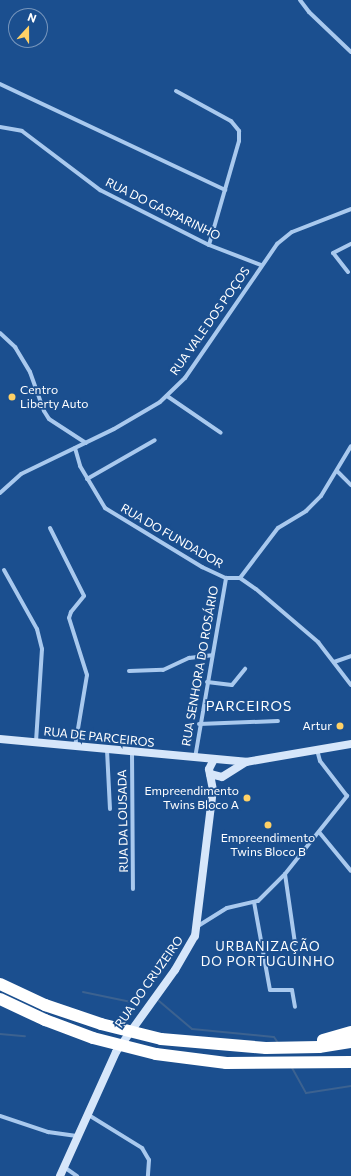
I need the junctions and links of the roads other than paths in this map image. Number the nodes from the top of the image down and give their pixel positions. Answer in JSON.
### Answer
{"nodes":[{"id":1,"x":300,"y":0,"type":"edge"},
{"id":2,"x":351,"y":52,"type":"edge"},
{"id":3,"x":0,"y":84,"type":"edge"},
{"id":4,"x":176,"y":91,"type":"dead end"},
{"id":5,"x":0,"y":127,"type":"edge"},
{"id":6,"x":225,"y":190,"type":"junction"},
{"id":7,"x":351,"y":209,"type":"edge"},
{"id":8,"x":351,"y":244,"type":"edge"},
{"id":9,"x":209,"y":245,"type":"junction"},
{"id":10,"x":261,"y":265,"type":"junction"},
{"id":11,"x":348,"y":272,"type":"dead end"},
{"id":12,"x":0,"y":333,"type":"edge"},
{"id":13,"x":167,"y":396,"type":"junction"},
{"id":14,"x":221,"y":433,"type":"dead end"},
{"id":15,"x":155,"y":440,"type":"dead end"},
{"id":16,"x":86,"y":443,"type":"junction"},
{"id":17,"x":351,"y":446,"type":"edge"},
{"id":18,"x":75,"y":448,"type":"junction"},
{"id":19,"x":337,"y":470,"type":"junction"},
{"id":20,"x":87,"y":479,"type":"junction"},
{"id":21,"x":351,"y":485,"type":"edge"},
{"id":22,"x":0,"y":493,"type":"edge"},
{"id":23,"x":50,"y":528,"type":"dead end"},
{"id":24,"x":4,"y":570,"type":"dead end"},
{"id":25,"x":226,"y":578,"type":"junction"},
{"id":26,"x":240,"y":578,"type":"junction"},
{"id":27,"x":212,"y":656,"type":"junction"},
{"id":28,"x":351,"y":656,"type":"edge"},
{"id":29,"x":334,"y":662,"type":"junction"},
{"id":30,"x":245,"y":669,"type":"dead end"},
{"id":31,"x":129,"y":671,"type":"dead end"},
{"id":32,"x":207,"y":682,"type":"junction"},
{"id":33,"x":351,"y":685,"type":"edge"},
{"id":34,"x":278,"y":721,"type":"dead end"},
{"id":35,"x":199,"y":724,"type":"junction"},
{"id":36,"x":0,"y":739,"type":"edge"},
{"id":37,"x":36,"y":743,"type":"junction"},
{"id":38,"x":351,"y":744,"type":"edge"},
{"id":39,"x":75,"y":747,"type":"junction"},
{"id":40,"x":107,"y":750,"type":"junction"},
{"id":41,"x":317,"y":750,"type":"junction"},
{"id":42,"x":132,"y":752,"type":"junction"},
{"id":43,"x":195,"y":758,"type":"junction"},
{"id":44,"x":214,"y":760,"type":"junction"},
{"id":45,"x":226,"y":761,"type":"junction"},
{"id":46,"x":246,"y":762,"type":"junction"},
{"id":47,"x":209,"y":772,"type":"junction"},
{"id":48,"x":225,"y":775,"type":"junction"},
{"id":49,"x":213,"y":790,"type":"junction"},
{"id":50,"x":347,"y":796,"type":"junction"},
{"id":51,"x":351,"y":800,"type":"edge"},
{"id":52,"x":110,"y":809,"type":"dead end"},
{"id":53,"x":319,"y":832,"type":"junction"},
{"id":54,"x":351,"y":870,"type":"edge"},
{"id":55,"x":285,"y":874,"type":"junction"},
{"id":56,"x":133,"y":889,"type":"dead end"},
{"id":57,"x":254,"y":902,"type":"junction"},
{"id":58,"x":198,"y":926,"type":"junction"},
{"id":59,"x":295,"y":943,"type":"dead end"},
{"id":60,"x":0,"y":984,"type":"edge"},
{"id":61,"x":0,"y":999,"type":"edge"},
{"id":62,"x":295,"y":1007,"type":"dead end"},
{"id":63,"x":351,"y":1032,"type":"edge"},
{"id":64,"x":351,"y":1042,"type":"edge"},
{"id":65,"x":319,"y":1044,"type":"junction"},
{"id":66,"x":351,"y":1057,"type":"edge"},
{"id":67,"x":321,"y":1062,"type":"junction"},
{"id":68,"x":351,"y":1062,"type":"edge"},
{"id":69,"x":87,"y":1114,"type":"junction"},
{"id":70,"x":0,"y":1116,"type":"edge"},
{"id":71,"x":77,"y":1136,"type":"junction"},
{"id":72,"x":64,"y":1167,"type":"junction"},
{"id":73,"x":60,"y":1176,"type":"edge"},
{"id":74,"x":77,"y":1176,"type":"edge"},
{"id":75,"x":148,"y":1176,"type":"edge"}],
"edges":[{"from":1,"to":2,"type":"street"},
{"from":3,"to":6,"type":"street"},
{"from":4,"to":6,"type":"street"},
{"from":5,"to":9,"type":"street","name":"RUA DO GASPARINHO"},
{"from":6,"to":9,"type":"street"},
{"from":7,"to":10,"type":"street","name":"RUA VALE DOS POÇOS"},
{"from":8,"to":11,"type":"street"},
{"from":9,"to":10,"type":"street","name":"RUA DO GASPARINHO"},
{"from":10,"to":13,"type":"street","name":"RUA VALE DOS POÇOS"},
{"from":12,"to":16,"type":"street"},
{"from":13,"to":14,"type":"street"},
{"from":13,"to":16,"type":"street","name":"RUA VALE DOS POÇOS"},
{"from":15,"to":20,"type":"street"},
{"from":16,"to":18,"type":"street","name":"RUA VALE DOS POÇOS"},
{"from":17,"to":19,"type":"street"},
{"from":18,"to":20,"type":"street","name":"RUA DO FUNDADOR"},
{"from":18,"to":22,"type":"street","name":"RUA VALE DOS POÇOS"},
{"from":19,"to":21,"type":"street"},
{"from":19,"to":26,"type":"street"},
{"from":20,"to":25,"type":"street","name":"RUA DO FUNDADOR"},
{"from":23,"to":39,"type":"street"},
{"from":24,"to":37,"type":"street"},
{"from":25,"to":26,"type":"street","name":"RUA DO FUNDADOR"},
{"from":25,"to":27,"type":"street","name":"RUA SENHORA DO ROSÁRIO"},
{"from":26,"to":29,"type":"street"},
{"from":27,"to":31,"type":"street"},
{"from":27,"to":32,"type":"street","name":"RUA SENHORA DO ROSÁRIO"},
{"from":28,"to":29,"type":"street"},
{"from":29,"to":33,"type":"street"},
{"from":30,"to":32,"type":"street"},
{"from":32,"to":35,"type":"street","name":"RUA SENHORA DO ROSÁRIO"},
{"from":34,"to":35,"type":"street"},
{"from":35,"to":43,"type":"street","name":"RUA SENHORA DO ROSÁRIO"},
{"from":36,"to":37,"type":"street","name":"RUA DE PARCEIROS"},
{"from":37,"to":39,"type":"street","name":"RUA DE PARCEIROS"},
{"from":38,"to":41,"type":"street"},
{"from":39,"to":40,"type":"street","name":"RUA DE PARCEIROS"},
{"from":40,"to":42,"type":"street","name":"RUA DE PARCEIROS"},
{"from":40,"to":52,"type":"street"},
{"from":41,"to":46,"type":"street"},
{"from":41,"to":50,"type":"street"},
{"from":42,"to":43,"type":"street","name":"RUA DE PARCEIROS"},
{"from":42,"to":56,"type":"street","name":"RUA DA LOUSADA"},
{"from":43,"to":44,"type":"street","name":"RUA DE PARCEIROS"},
{"from":43,"to":47,"type":"street"},
{"from":44,"to":45,"type":"street","name":"RUA DE PARCEIROS"},
{"from":44,"to":47,"type":"street"},
{"from":45,"to":46,"type":"street"},
{"from":45,"to":48,"type":"street"},
{"from":46,"to":48,"type":"street"},
{"from":47,"to":48,"type":"street"},
{"from":47,"to":49,"type":"street","name":"RUA DO CRUZEIRO"},
{"from":48,"to":49,"type":"street","name":"RUA DO CRUZEIRO"},
{"from":49,"to":58,"type":"street","name":"RUA DO CRUZEIRO"},
{"from":50,"to":51,"type":"street"},
{"from":50,"to":53,"type":"street"},
{"from":53,"to":54,"type":"street"},
{"from":53,"to":55,"type":"street"},
{"from":55,"to":57,"type":"street"},
{"from":55,"to":59,"type":"street"},
{"from":57,"to":58,"type":"street"},
{"from":57,"to":62,"type":"street"},
{"from":58,"to":69,"type":"street","name":"RUA DO CRUZEIRO"},
{"from":60,"to":65,"type":"highway"},
{"from":61,"to":67,"type":"highway"},
{"from":63,"to":65,"type":"highway"},
{"from":64,"to":65,"type":"highway"},
{"from":66,"to":67,"type":"highway"},
{"from":67,"to":68,"type":"highway"},
{"from":69,"to":71,"type":"street","name":"RUA DO CRUZEIRO"},
{"from":69,"to":75,"type":"street"},
{"from":70,"to":71,"type":"street"},
{"from":71,"to":72,"type":"street","name":"RUA DO CRUZEIRO"},
{"from":72,"to":73,"type":"street","name":"RUA DO CRUZEIRO"},
{"from":72,"to":74,"type":"street"}]}
